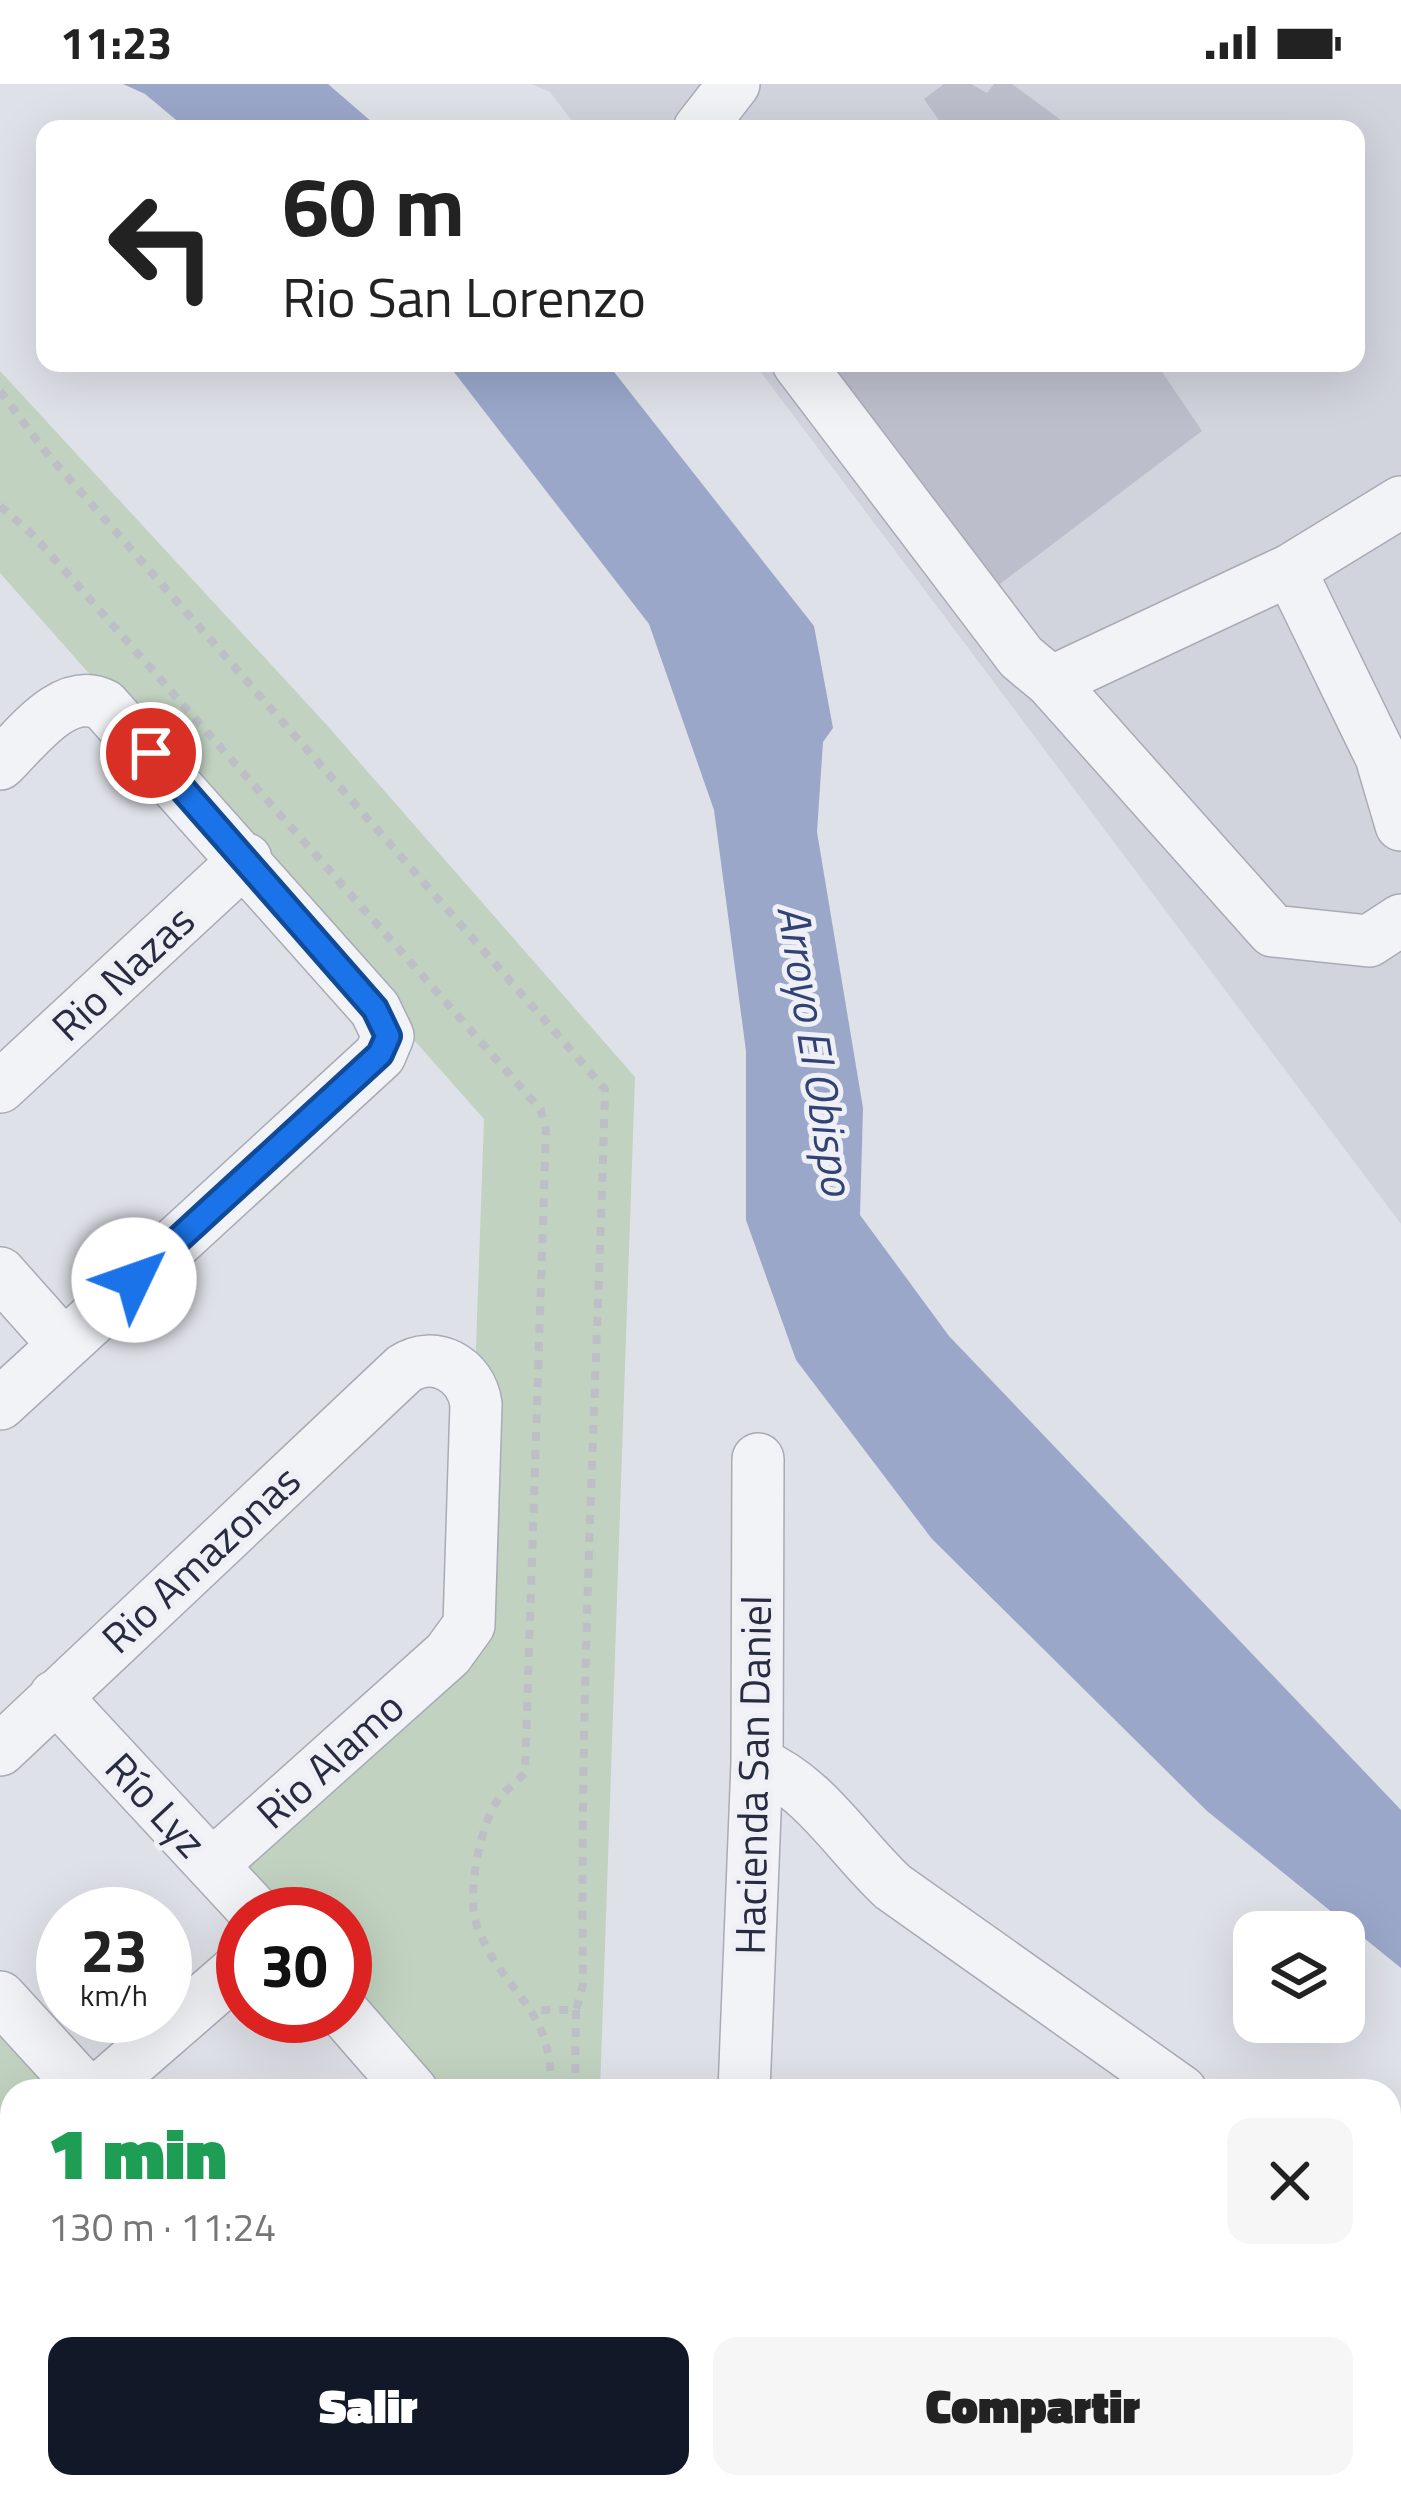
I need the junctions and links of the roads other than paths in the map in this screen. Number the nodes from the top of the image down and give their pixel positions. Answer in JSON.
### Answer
{"nodes":[{"id":1,"x":734,"y":84,"type":"edge"},
{"id":2,"x":707,"y":120,"type":"edge"},
{"id":3,"x":804,"y":372,"type":"edge"},
{"id":4,"x":1401,"y":502,"type":"edge"},
{"id":5,"x":1290,"y":570,"type":"junction"},
{"id":6,"x":1051,"y":682,"type":"junction"},
{"id":7,"x":0,"y":764,"type":"edge"},
{"id":8,"x":1401,"y":825,"type":"edge"},
{"id":9,"x":246,"y":859,"type":"junction"},
{"id":10,"x":1401,"y":920,"type":"edge"},
{"id":11,"x":0,"y":1087,"type":"edge"},
{"id":12,"x":0,"y":1273,"type":"edge"},
{"id":13,"x":64,"y":1345,"type":"junction"},
{"id":14,"x":404,"y":1369,"type":"joint"},
{"id":15,"x":0,"y":1404,"type":"edge"},
{"id":16,"x":758,"y":1459,"type":"dead end"},
{"id":17,"x":55,"y":1696,"type":"junction"},
{"id":18,"x":0,"y":1750,"type":"edge"},
{"id":19,"x":757,"y":1763,"type":"junction"},
{"id":20,"x":212,"y":1865,"type":"junction"},
{"id":21,"x":232,"y":1887,"type":"edge"},
{"id":22,"x":216,"y":1988,"type":"edge"},
{"id":23,"x":0,"y":1997,"type":"edge"},
{"id":24,"x":370,"y":2043,"type":"edge"},
{"id":25,"x":75,"y":2079,"type":"edge"},
{"id":26,"x":112,"y":2079,"type":"edge"},
{"id":27,"x":402,"y":2079,"type":"edge"},
{"id":28,"x":748,"y":2079,"type":"edge"},
{"id":29,"x":1150,"y":2079,"type":"edge"}],
"edges":[{"from":1,"to":2,"type":"street"},
{"from":3,"to":6,"type":"street"},
{"from":4,"to":5,"type":"street"},
{"from":5,"to":6,"type":"street"},
{"from":5,"to":8,"type":"street"},
{"from":6,"to":10,"type":"street"},
{"from":7,"to":9,"type":"street"},
{"from":9,"to":11,"type":"street","name":"Rio Nazas"},
{"from":9,"to":13,"type":"street"},
{"from":12,"to":13,"type":"street"},
{"from":13,"to":15,"type":"street"},
{"from":14,"to":17,"type":"street","name":"Rio Amazonas"},
{"from":14,"to":20,"type":"street","name":"Rio Alamo"},
{"from":16,"to":19,"type":"street","name":"Hacienda San Daniel"},
{"from":17,"to":18,"type":"street","name":"Rio Amazonas"},
{"from":17,"to":20,"type":"street","name":"Río Lyz"},
{"from":19,"to":28,"type":"street","name":"Hacienda San Daniel"},
{"from":19,"to":29,"type":"street"},
{"from":20,"to":21,"type":"street","name":"Río Lyz"},
{"from":22,"to":26,"type":"street"},
{"from":23,"to":25,"type":"street"},
{"from":24,"to":27,"type":"street"}]}
